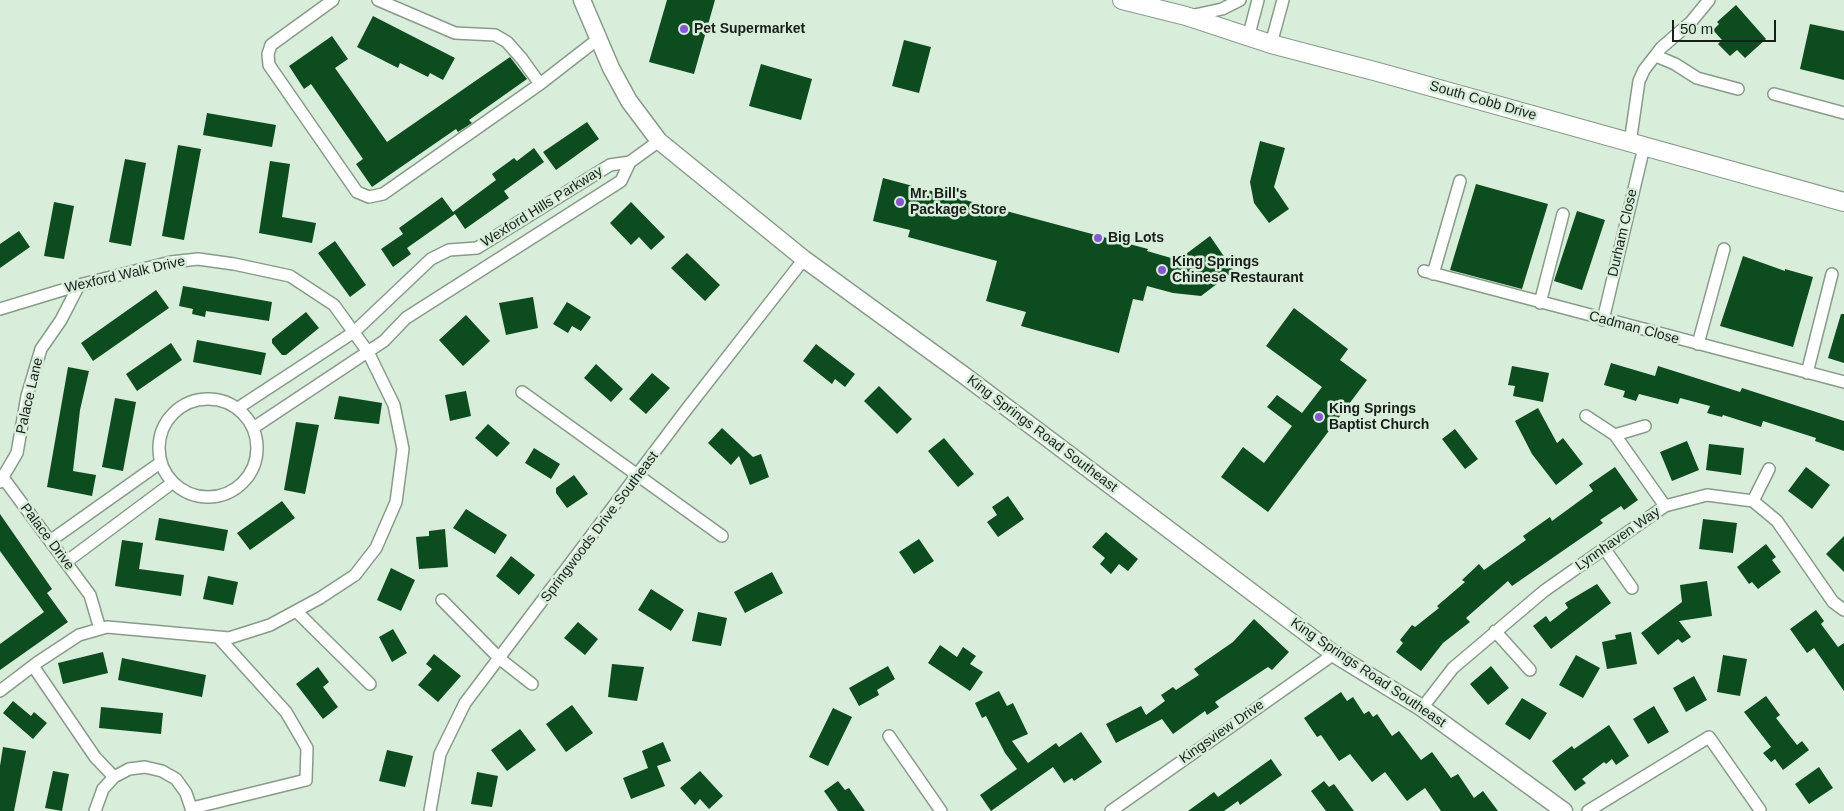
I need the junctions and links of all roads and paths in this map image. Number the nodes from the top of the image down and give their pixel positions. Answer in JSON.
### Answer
{"nodes":[{"id":1,"x":333,"y":0,"type":"edge"},
{"id":2,"x":378,"y":0,"type":"edge"},
{"id":3,"x":582,"y":0,"type":"edge"},
{"id":4,"x":1122,"y":0,"type":"edge"},
{"id":5,"x":1240,"y":0,"type":"edge"},
{"id":6,"x":1258,"y":0,"type":"edge"},
{"id":7,"x":1283,"y":0,"type":"edge"},
{"id":8,"x":1709,"y":0,"type":"edge"},
{"id":9,"x":1186,"y":16,"type":"junction"},
{"id":10,"x":1248,"y":38,"type":"junction"},
{"id":11,"x":598,"y":39,"type":"junction"},
{"id":12,"x":1271,"y":44,"type":"junction"},
{"id":13,"x":1656,"y":56,"type":"junction"},
{"id":14,"x":540,"y":84,"type":"junction"},
{"id":15,"x":1738,"y":89,"type":"dead end"},
{"id":16,"x":1774,"y":94,"type":"dead end"},
{"id":17,"x":1844,"y":113,"type":"edge"},
{"id":18,"x":659,"y":141,"type":"junction"},
{"id":19,"x":1636,"y":145,"type":"junction"},
{"id":20,"x":630,"y":162,"type":"junction"},
{"id":21,"x":1460,"y":181,"type":"dead end"},
{"id":22,"x":1844,"y":202,"type":"edge"},
{"id":23,"x":532,"y":214,"type":"junction"},
{"id":24,"x":1564,"y":214,"type":"dead end"},
{"id":25,"x":543,"y":231,"type":"junction"},
{"id":26,"x":1724,"y":248,"type":"dead end"},
{"id":27,"x":804,"y":259,"type":"junction"},
{"id":28,"x":1832,"y":274,"type":"dead end"},
{"id":29,"x":79,"y":285,"type":"junction"},
{"id":30,"x":1540,"y":303,"type":"junction"},
{"id":31,"x":0,"y":308,"type":"edge"},
{"id":32,"x":1603,"y":320,"type":"junction"},
{"id":33,"x":354,"y":332,"type":"junction"},
{"id":34,"x":1698,"y":344,"type":"junction"},
{"id":35,"x":368,"y":352,"type":"junction"},
{"id":36,"x":1807,"y":373,"type":"junction"},
{"id":37,"x":1844,"y":382,"type":"edge"},
{"id":38,"x":522,"y":392,"type":"dead end"},
{"id":39,"x":238,"y":408,"type":"junction"},
{"id":40,"x":1586,"y":416,"type":"dead end"},
{"id":41,"x":1645,"y":426,"type":"dead end"},
{"id":42,"x":253,"y":428,"type":"junction"},
{"id":43,"x":1615,"y":435,"type":"junction"},
{"id":44,"x":160,"y":463,"type":"junction"},
{"id":45,"x":1769,"y":469,"type":"dead end"},
{"id":46,"x":638,"y":476,"type":"junction"},
{"id":47,"x":2,"y":480,"type":"edge"},
{"id":48,"x":172,"y":483,"type":"junction"},
{"id":49,"x":1753,"y":501,"type":"junction"},
{"id":50,"x":1665,"y":506,"type":"junction"},
{"id":51,"x":722,"y":536,"type":"dead end"},
{"id":52,"x":50,"y":541,"type":"junction"},
{"id":53,"x":1604,"y":548,"type":"junction"},
{"id":54,"x":66,"y":562,"type":"junction"},
{"id":55,"x":1632,"y":588,"type":"dead end"},
{"id":56,"x":442,"y":600,"type":"dead end"},
{"id":57,"x":1844,"y":610,"type":"edge"},
{"id":58,"x":296,"y":611,"type":"junction"},
{"id":59,"x":100,"y":629,"type":"junction"},
{"id":60,"x":1494,"y":631,"type":"junction"},
{"id":61,"x":219,"y":638,"type":"junction"},
{"id":62,"x":1334,"y":654,"type":"junction"},
{"id":63,"x":500,"y":659,"type":"junction"},
{"id":64,"x":33,"y":666,"type":"junction"},
{"id":65,"x":1530,"y":670,"type":"dead end"},
{"id":66,"x":370,"y":684,"type":"dead end"},
{"id":67,"x":532,"y":684,"type":"dead end"},
{"id":68,"x":0,"y":691,"type":"edge"},
{"id":69,"x":1422,"y":708,"type":"junction"},
{"id":70,"x":889,"y":736,"type":"dead end"},
{"id":71,"x":114,"y":777,"type":"junction"},
{"id":72,"x":192,"y":810,"type":"edge"},
{"id":73,"x":1760,"y":810,"type":"edge"},
{"id":74,"x":95,"y":811,"type":"edge"},
{"id":75,"x":430,"y":811,"type":"edge"},
{"id":76,"x":941,"y":811,"type":"edge"},
{"id":77,"x":1111,"y":811,"type":"edge"},
{"id":78,"x":1564,"y":811,"type":"edge"},
{"id":79,"x":1588,"y":811,"type":"edge"}],
"edges":[{"from":1,"to":14,"type":"street"},
{"from":2,"to":14,"type":"street"},
{"from":3,"to":11,"type":"street","name":"King Springs Road Southeast"},
{"from":4,"to":9,"type":"main road","name":"South Cobb Drive"},
{"from":5,"to":9,"type":"street"},
{"from":6,"to":10,"type":"street"},
{"from":7,"to":12,"type":"street"},
{"from":8,"to":13,"type":"street","name":"Durham Close"},
{"from":9,"to":10,"type":"main road","name":"South Cobb Drive"},
{"from":10,"to":12,"type":"main road","name":"South Cobb Drive"},
{"from":11,"to":14,"type":"street"},
{"from":11,"to":18,"type":"street","name":"King Springs Road Southeast"},
{"from":12,"to":19,"type":"main road","name":"South Cobb Drive"},
{"from":13,"to":15,"type":"street"},
{"from":13,"to":19,"type":"street","name":"Durham Close"},
{"from":16,"to":17,"type":"street"},
{"from":18,"to":20,"type":"street","name":"Wexford Hills Parkway"},
{"from":18,"to":27,"type":"street","name":"King Springs Road Southeast"},
{"from":19,"to":22,"type":"main road","name":"South Cobb Drive"},
{"from":19,"to":32,"type":"street","name":"Durham Close"},
{"from":20,"to":23,"type":"street","name":"Wexford Hills Parkway"},
{"from":20,"to":25,"type":"street","name":"Wexford Hills Parkway"},
{"from":21,"to":30,"type":"street","name":"Cadman Close"},
{"from":23,"to":25,"type":"street"},
{"from":23,"to":33,"type":"street","name":"Wexford Hills Parkway"},
{"from":24,"to":30,"type":"street"},
{"from":25,"to":35,"type":"street","name":"Wexford Hills Parkway"},
{"from":26,"to":34,"type":"street"},
{"from":27,"to":46,"type":"street","name":"Springwoods Drive Southeast"},
{"from":27,"to":62,"type":"street","name":"King Springs Road Southeast"},
{"from":28,"to":36,"type":"street"},
{"from":29,"to":31,"type":"street","name":"Wexford Walk Drive"},
{"from":29,"to":33,"type":"street","name":"Wexford Walk Drive"},
{"from":29,"to":47,"type":"street","name":"Palace Lane"},
{"from":30,"to":32,"type":"street","name":"Cadman Close"},
{"from":32,"to":34,"type":"street","name":"Cadman Close"},
{"from":33,"to":35,"type":"street","name":"Wexford Walk Drive"},
{"from":33,"to":39,"type":"street","name":"Wexford Hills Parkway"},
{"from":34,"to":36,"type":"street","name":"Cadman Close"},
{"from":35,"to":42,"type":"street","name":"Wexford Hills Parkway"},
{"from":35,"to":58,"type":"street"},
{"from":36,"to":37,"type":"street","name":"Cadman Close"},
{"from":38,"to":46,"type":"street"},
{"from":39,"to":42,"type":"street"},
{"from":39,"to":44,"type":"street"},
{"from":40,"to":43,"type":"street"},
{"from":41,"to":43,"type":"street"},
{"from":42,"to":48,"type":"street"},
{"from":43,"to":50,"type":"street"},
{"from":44,"to":48,"type":"street"},
{"from":44,"to":52,"type":"street"},
{"from":45,"to":49,"type":"street"},
{"from":46,"to":51,"type":"street"},
{"from":46,"to":63,"type":"street","name":"Springwoods Drive Southeast"},
{"from":47,"to":52,"type":"street","name":"Palace Drive"},
{"from":48,"to":54,"type":"street"},
{"from":49,"to":50,"type":"street","name":"Lynnhaven Way"},
{"from":49,"to":57,"type":"street"},
{"from":50,"to":53,"type":"street","name":"Lynnhaven Way"},
{"from":52,"to":54,"type":"street","name":"Palace Drive"},
{"from":53,"to":55,"type":"street"},
{"from":53,"to":60,"type":"street","name":"Lynnhaven Way"},
{"from":54,"to":59,"type":"street","name":"Palace Drive"},
{"from":56,"to":63,"type":"street"},
{"from":58,"to":61,"type":"street"},
{"from":58,"to":66,"type":"street"},
{"from":59,"to":61,"type":"street"},
{"from":59,"to":64,"type":"street"},
{"from":60,"to":65,"type":"street"},
{"from":60,"to":69,"type":"street","name":"Lynnhaven Way"},
{"from":61,"to":72,"type":"street"},
{"from":62,"to":69,"type":"street","name":"King Springs Road Southeast"},
{"from":62,"to":77,"type":"street","name":"Kingsview Drive"},
{"from":63,"to":67,"type":"street"},
{"from":63,"to":75,"type":"street","name":"Springwoods Drive Southeast"},
{"from":64,"to":68,"type":"street"},
{"from":64,"to":71,"type":"street"},
{"from":69,"to":78,"type":"street","name":"King Springs Road Southeast"},
{"from":70,"to":76,"type":"street"},
{"from":71,"to":72,"type":"street"},
{"from":71,"to":74,"type":"street"},
{"from":73,"to":79,"type":"street"}]}
